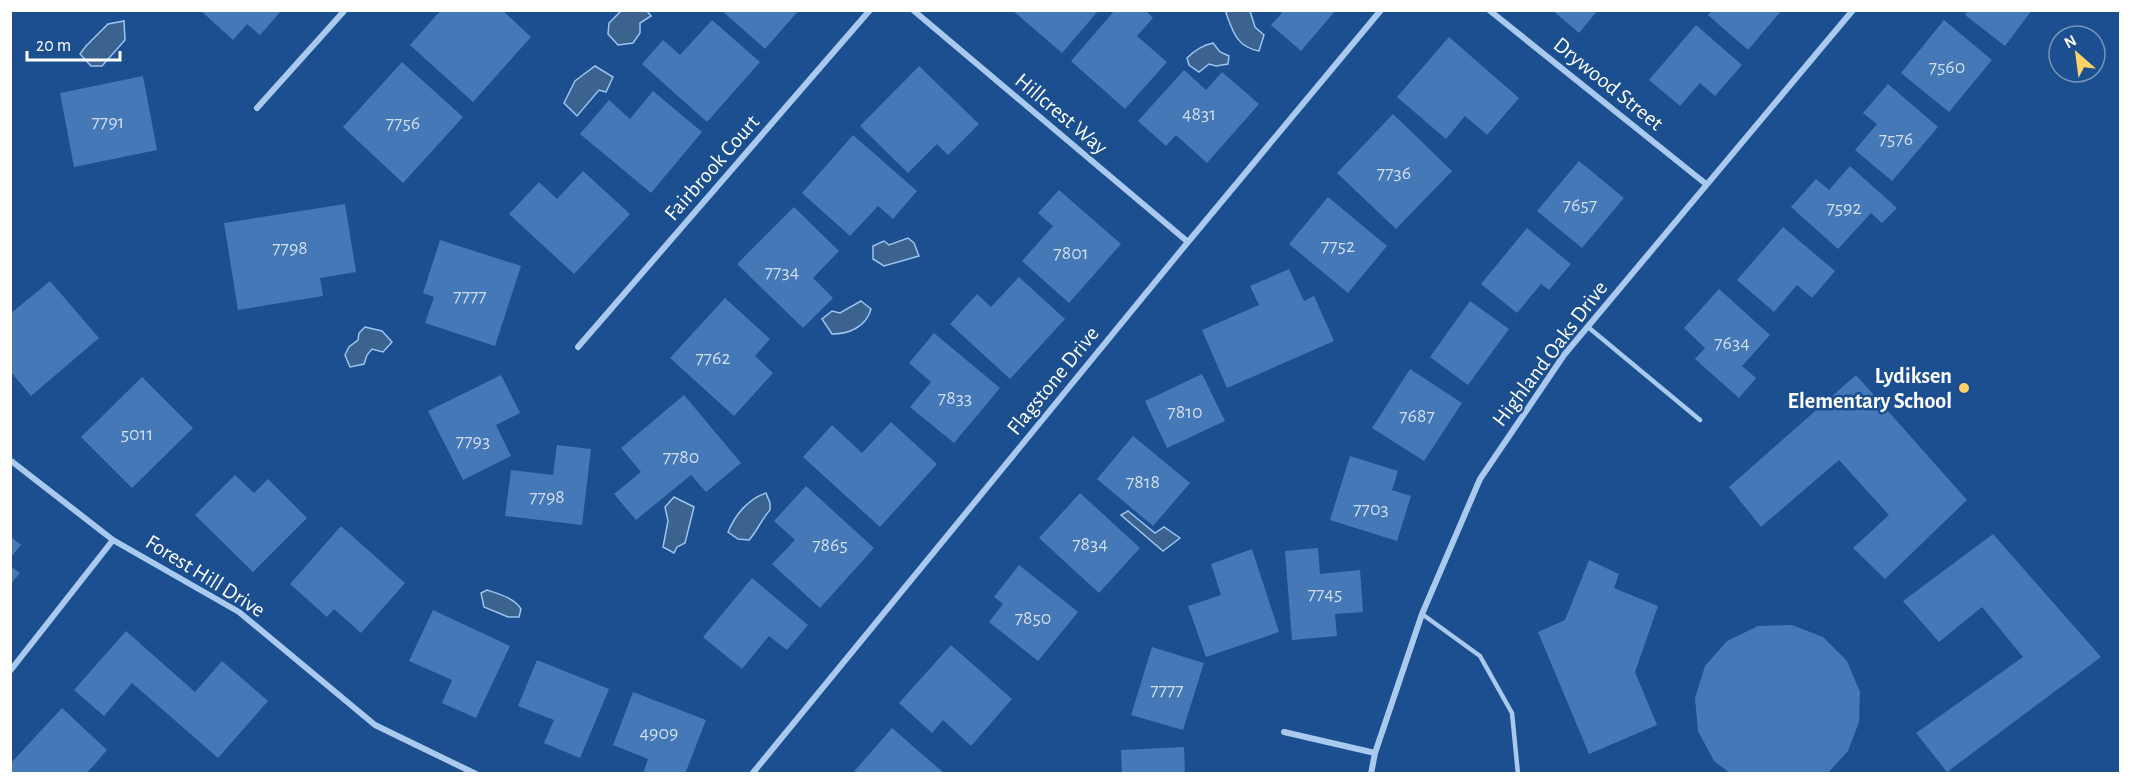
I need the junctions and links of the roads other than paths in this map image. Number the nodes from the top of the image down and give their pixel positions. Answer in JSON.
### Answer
{"nodes":[{"id":1,"x":345,"y":10,"type":"edge"},
{"id":2,"x":870,"y":10,"type":"edge"},
{"id":3,"x":913,"y":10,"type":"edge"},
{"id":4,"x":1381,"y":10,"type":"edge"},
{"id":5,"x":1489,"y":10,"type":"edge"},
{"id":6,"x":1853,"y":10,"type":"edge"},
{"id":7,"x":257,"y":108,"type":"dead end"},
{"id":8,"x":1706,"y":184,"type":"junction"},
{"id":9,"x":1188,"y":242,"type":"junction"},
{"id":10,"x":1588,"y":327,"type":"junction"},
{"id":11,"x":578,"y":347,"type":"dead end"},
{"id":12,"x":1700,"y":420,"type":"dead end"},
{"id":13,"x":10,"y":460,"type":"edge"},
{"id":14,"x":113,"y":540,"type":"junction"},
{"id":15,"x":1422,"y":614,"type":"junction"},
{"id":16,"x":10,"y":671,"type":"edge"},
{"id":17,"x":1284,"y":732,"type":"dead end"},
{"id":18,"x":1375,"y":753,"type":"junction"},
{"id":19,"x":476,"y":774,"type":"edge"},
{"id":20,"x":752,"y":774,"type":"edge"},
{"id":21,"x":1371,"y":774,"type":"edge"},
{"id":22,"x":1518,"y":774,"type":"edge"}],
"edges":[{"from":1,"to":7,"type":"street"},
{"from":2,"to":11,"type":"street","name":"Fairbrook Court"},
{"from":3,"to":9,"type":"street","name":"Hillcrest Way"},
{"from":4,"to":9,"type":"street","name":"Flagstone Drive"},
{"from":5,"to":8,"type":"street","name":"Drywood Street"},
{"from":6,"to":8,"type":"street","name":"Highland Oaks Drive"},
{"from":8,"to":10,"type":"street","name":"Highland Oaks Drive"},
{"from":9,"to":20,"type":"street","name":"Flagstone Drive"},
{"from":10,"to":12,"type":"lane"},
{"from":10,"to":15,"type":"street","name":"Highland Oaks Drive"},
{"from":13,"to":14,"type":"street","name":"Forest Hill Drive"},
{"from":14,"to":16,"type":"street"},
{"from":14,"to":19,"type":"street","name":"Forest Hill Drive"},
{"from":15,"to":18,"type":"street","name":"Highland Oaks Drive"},
{"from":15,"to":22,"type":"lane"},
{"from":17,"to":18,"type":"street"},
{"from":18,"to":21,"type":"street","name":"Highland Oaks Drive"}]}
